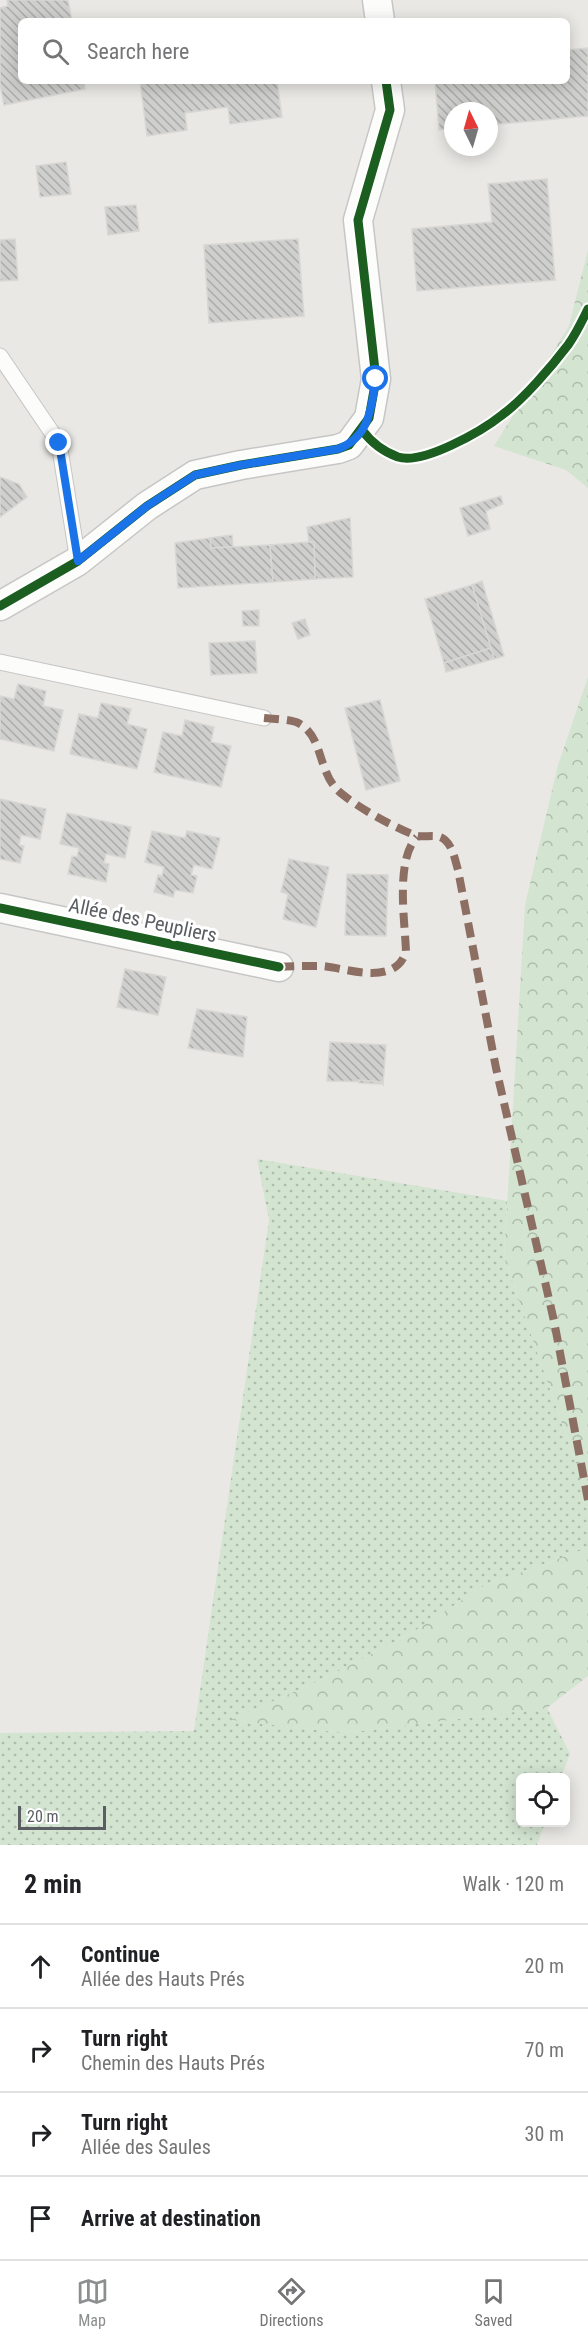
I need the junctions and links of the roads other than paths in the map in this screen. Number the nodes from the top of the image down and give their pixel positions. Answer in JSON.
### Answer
{"nodes":[{"id":1,"x":377,"y":0,"type":"edge"},
{"id":2,"x":380,"y":18,"type":"edge"},
{"id":3,"x":386,"y":84,"type":"edge"},
{"id":4,"x":0,"y":356,"type":"edge"},
{"id":5,"x":78,"y":561,"type":"junction"},
{"id":6,"x":0,"y":606,"type":"edge"},
{"id":7,"x":0,"y":662,"type":"edge"},
{"id":8,"x":264,"y":718,"type":"dead end"},
{"id":9,"x":0,"y":908,"type":"edge"},
{"id":10,"x":279,"y":967,"type":"dead end"}],
"edges":[{"from":1,"to":2,"type":"street"},
{"from":3,"to":5,"type":"street"},
{"from":4,"to":5,"type":"lane"},
{"from":5,"to":6,"type":"street"},
{"from":7,"to":8,"type":"lane"},
{"from":9,"to":10,"type":"street","name":"Allée des Peupliers"}]}
